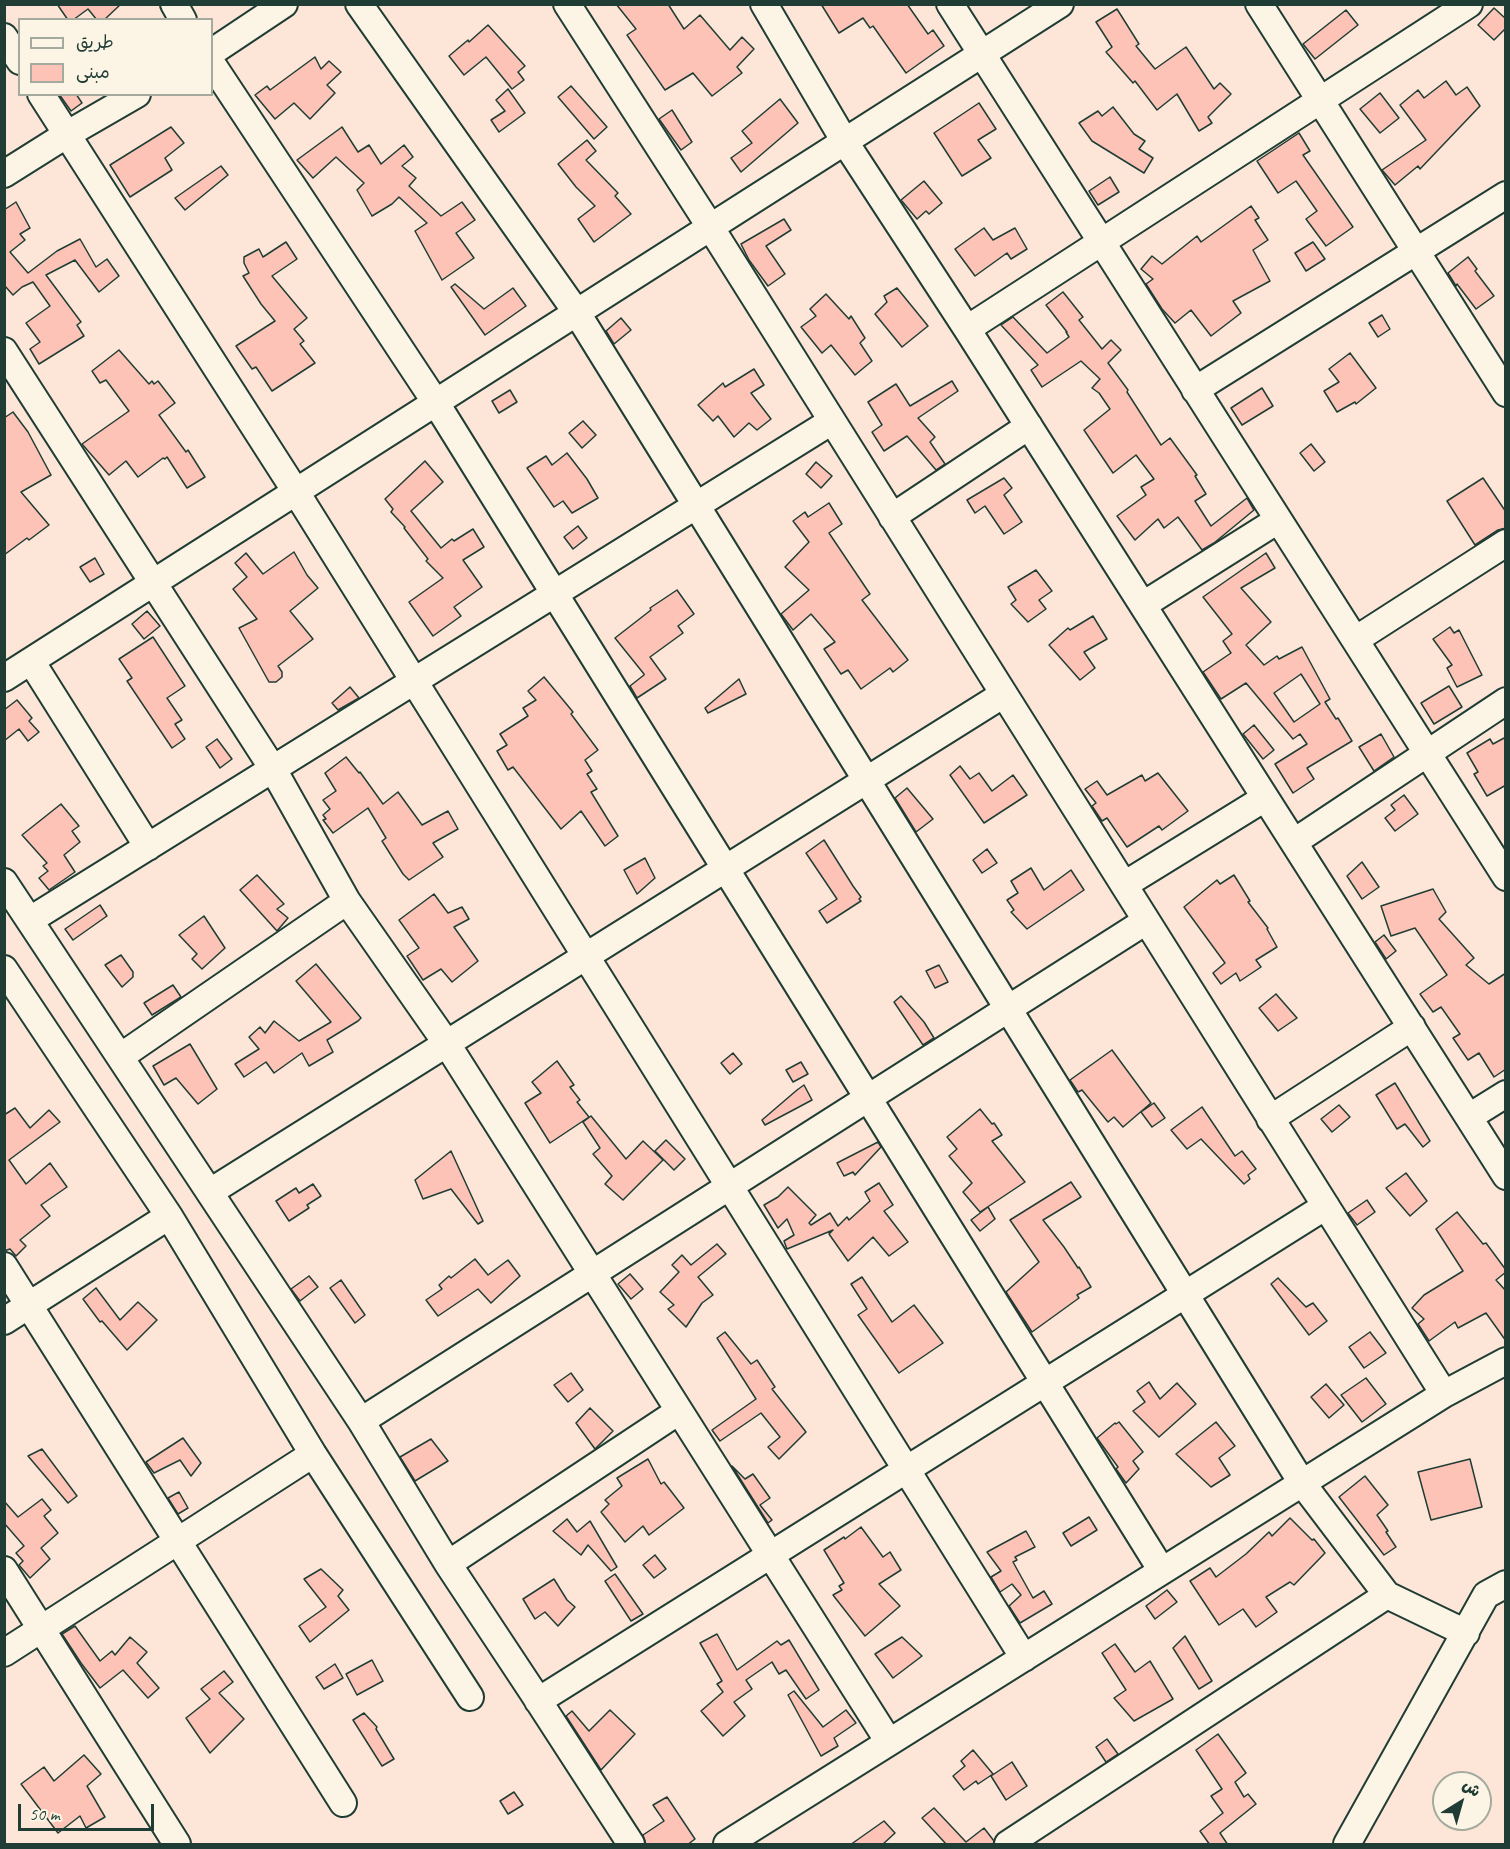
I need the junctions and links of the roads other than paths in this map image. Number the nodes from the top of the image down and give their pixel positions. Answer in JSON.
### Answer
{"nodes":[{"id":1,"x":174,"y":4,"type":"edge"},
{"id":2,"x":284,"y":4,"type":"edge"},
{"id":3,"x":359,"y":4,"type":"edge"},
{"id":4,"x":567,"y":4,"type":"edge"},
{"id":5,"x":764,"y":4,"type":"edge"},
{"id":6,"x":950,"y":4,"type":"edge"},
{"id":7,"x":1060,"y":4,"type":"edge"},
{"id":8,"x":1260,"y":4,"type":"edge"},
{"id":9,"x":1469,"y":4,"type":"edge"},
{"id":10,"x":182,"y":18,"type":"edge"},
{"id":11,"x":4,"y":37,"type":"edge"},
{"id":12,"x":213,"y":51,"type":"edge"},
{"id":13,"x":982,"y":55,"type":"junction"},
{"id":14,"x":18,"y":58,"type":"edge"},
{"id":15,"x":213,"y":66,"type":"edge"},
{"id":16,"x":42,"y":96,"type":"edge"},
{"id":17,"x":134,"y":96,"type":"edge"},
{"id":18,"x":1320,"y":101,"type":"junction"},
{"id":19,"x":66,"y":135,"type":"junction"},
{"id":20,"x":845,"y":142,"type":"junction"},
{"id":21,"x":4,"y":174,"type":"edge"},
{"id":22,"x":1506,"y":195,"type":"edge"},
{"id":23,"x":711,"y":228,"type":"junction"},
{"id":24,"x":1101,"y":242,"type":"junction"},
{"id":25,"x":1416,"y":251,"type":"junction"},
{"id":26,"x":577,"y":313,"type":"junction"},
{"id":27,"x":967,"y":329,"type":"junction"},
{"id":28,"x":4,"y":351,"type":"edge"},
{"id":29,"x":1502,"y":380,"type":"edge"},
{"id":30,"x":1195,"y":390,"type":"junction"},
{"id":31,"x":436,"y":403,"type":"junction"},
{"id":32,"x":832,"y":421,"type":"junction"},
{"id":33,"x":1029,"y":426,"type":"junction"},
{"id":34,"x":296,"y":492,"type":"junction"},
{"id":35,"x":697,"y":506,"type":"junction"},
{"id":36,"x":892,"y":517,"type":"junction"},
{"id":37,"x":1278,"y":520,"type":"junction"},
{"id":38,"x":1506,"y":543,"type":"edge"},
{"id":39,"x":154,"y":583,"type":"junction"},
{"id":40,"x":555,"y":594,"type":"junction"},
{"id":41,"x":1143,"y":605,"type":"junction"},
{"id":42,"x":1355,"y":640,"type":"junction"},
{"id":43,"x":14,"y":667,"type":"edge"},
{"id":44,"x":414,"y":682,"type":"junction"},
{"id":45,"x":1004,"y":694,"type":"junction"},
{"id":46,"x":1506,"y":701,"type":"edge"},
{"id":47,"x":1426,"y":753,"type":"junction"},
{"id":48,"x":273,"y":769,"type":"junction"},
{"id":49,"x":867,"y":780,"type":"junction"},
{"id":50,"x":1265,"y":798,"type":"junction"},
{"id":51,"x":1293,"y":842,"type":"junction"},
{"id":52,"x":148,"y":848,"type":"junction"},
{"id":53,"x":725,"y":869,"type":"junction"},
{"id":54,"x":1504,"y":872,"type":"edge"},
{"id":55,"x":4,"y":882,"type":"edge"},
{"id":56,"x":1124,"y":885,"type":"junction"},
{"id":57,"x":347,"y":901,"type":"junction"},
{"id":58,"x":30,"y":920,"type":"junction"},
{"id":59,"x":1146,"y":921,"type":"junction"},
{"id":60,"x":586,"y":957,"type":"junction"},
{"id":61,"x":4,"y":969,"type":"edge"},
{"id":62,"x":1008,"y":1009,"type":"junction"},
{"id":63,"x":1412,"y":1027,"type":"junction"},
{"id":64,"x":447,"y":1044,"type":"junction"},
{"id":65,"x":120,"y":1057,"type":"junction"},
{"id":66,"x":1506,"y":1094,"type":"edge"},
{"id":67,"x":868,"y":1098,"type":"junction"},
{"id":68,"x":1469,"y":1117,"type":"junction"},
{"id":69,"x":1270,"y":1119,"type":"junction"},
{"id":70,"x":1506,"y":1176,"type":"edge"},
{"id":71,"x":729,"y":1186,"type":"junction"},
{"id":72,"x":210,"y":1192,"type":"junction"},
{"id":73,"x":1326,"y":1206,"type":"junction"},
{"id":74,"x":169,"y":1216,"type":"junction"},
{"id":75,"x":4,"y":1266,"type":"edge"},
{"id":76,"x":592,"y":1273,"type":"junction"},
{"id":77,"x":1185,"y":1294,"type":"junction"},
{"id":78,"x":29,"y":1305,"type":"junction"},
{"id":79,"x":4,"y":1321,"type":"edge"},
{"id":80,"x":1506,"y":1361,"type":"edge"},
{"id":81,"x":1044,"y":1382,"type":"junction"},
{"id":82,"x":1444,"y":1394,"type":"junction"},
{"id":83,"x":679,"y":1411,"type":"junction"},
{"id":84,"x":361,"y":1421,"type":"junction"},
{"id":85,"x":313,"y":1454,"type":"junction"},
{"id":86,"x":906,"y":1469,"type":"junction"},
{"id":87,"x":1302,"y":1483,"type":"junction"},
{"id":88,"x":178,"y":1541,"type":"junction"},
{"id":89,"x":770,"y":1555,"type":"junction"},
{"id":90,"x":448,"y":1564,"type":"junction"},
{"id":91,"x":4,"y":1570,"type":"edge"},
{"id":92,"x":1162,"y":1571,"type":"junction"},
{"id":93,"x":1506,"y":1584,"type":"edge"},
{"id":94,"x":1387,"y":1595,"type":"junction"},
{"id":95,"x":41,"y":1629,"type":"junction"},
{"id":96,"x":1466,"y":1633,"type":"junction"},
{"id":97,"x":4,"y":1653,"type":"edge"},
{"id":98,"x":1024,"y":1658,"type":"junction"},
{"id":99,"x":470,"y":1697,"type":"dead end"},
{"id":100,"x":538,"y":1701,"type":"junction"},
{"id":101,"x":889,"y":1742,"type":"junction"},
{"id":102,"x":344,"y":1803,"type":"dead end"},
{"id":103,"x":177,"y":1845,"type":"edge"},
{"id":104,"x":631,"y":1845,"type":"edge"},
{"id":105,"x":727,"y":1845,"type":"edge"},
{"id":106,"x":1008,"y":1845,"type":"edge"},
{"id":107,"x":1347,"y":1845,"type":"edge"}],
"edges":[{"from":1,"to":10,"type":"street"},
{"from":2,"to":12,"type":"street"},
{"from":3,"to":26,"type":"street"},
{"from":4,"to":23,"type":"street"},
{"from":5,"to":20,"type":"street"},
{"from":6,"to":13,"type":"street"},
{"from":7,"to":13,"type":"street"},
{"from":8,"to":18,"type":"street"},
{"from":9,"to":18,"type":"street"},
{"from":11,"to":14,"type":"street"},
{"from":13,"to":20,"type":"street"},
{"from":13,"to":24,"type":"street"},
{"from":15,"to":31,"type":"street"},
{"from":16,"to":19,"type":"street"},
{"from":17,"to":19,"type":"street"},
{"from":18,"to":24,"type":"street"},
{"from":18,"to":25,"type":"street"},
{"from":19,"to":21,"type":"street"},
{"from":19,"to":34,"type":"street"},
{"from":20,"to":23,"type":"street"},
{"from":20,"to":27,"type":"street"},
{"from":22,"to":25,"type":"street"},
{"from":23,"to":26,"type":"street"},
{"from":23,"to":32,"type":"street"},
{"from":24,"to":27,"type":"street"},
{"from":24,"to":30,"type":"street"},
{"from":25,"to":29,"type":"street"},
{"from":25,"to":30,"type":"street"},
{"from":26,"to":31,"type":"street"},
{"from":26,"to":35,"type":"street"},
{"from":27,"to":33,"type":"street"},
{"from":28,"to":39,"type":"street"},
{"from":30,"to":37,"type":"street"},
{"from":31,"to":34,"type":"street"},
{"from":31,"to":40,"type":"street"},
{"from":32,"to":35,"type":"street"},
{"from":32,"to":36,"type":"street"},
{"from":33,"to":36,"type":"street"},
{"from":33,"to":41,"type":"street"},
{"from":34,"to":39,"type":"street"},
{"from":34,"to":44,"type":"street"},
{"from":35,"to":40,"type":"street"},
{"from":35,"to":49,"type":"street"},
{"from":36,"to":45,"type":"street"},
{"from":37,"to":41,"type":"street"},
{"from":37,"to":42,"type":"street"},
{"from":38,"to":42,"type":"street"},
{"from":39,"to":43,"type":"street"},
{"from":39,"to":48,"type":"street"},
{"from":40,"to":44,"type":"street"},
{"from":40,"to":53,"type":"street"},
{"from":41,"to":50,"type":"street"},
{"from":42,"to":47,"type":"street"},
{"from":43,"to":52,"type":"street"},
{"from":44,"to":48,"type":"street"},
{"from":44,"to":60,"type":"street"},
{"from":45,"to":49,"type":"street"},
{"from":45,"to":56,"type":"street"},
{"from":46,"to":47,"type":"street"},
{"from":47,"to":51,"type":"street"},
{"from":47,"to":54,"type":"street"},
{"from":48,"to":52,"type":"street"},
{"from":48,"to":57,"type":"street"},
{"from":49,"to":53,"type":"street"},
{"from":49,"to":62,"type":"street"},
{"from":50,"to":51,"type":"street"},
{"from":50,"to":56,"type":"street"},
{"from":51,"to":63,"type":"street"},
{"from":52,"to":58,"type":"street"},
{"from":53,"to":60,"type":"street"},
{"from":53,"to":67,"type":"street"},
{"from":55,"to":58,"type":"street"},
{"from":56,"to":59,"type":"street"},
{"from":57,"to":64,"type":"street"},
{"from":57,"to":65,"type":"street"},
{"from":58,"to":65,"type":"street"},
{"from":59,"to":62,"type":"street"},
{"from":59,"to":69,"type":"street"},
{"from":60,"to":64,"type":"street"},
{"from":60,"to":71,"type":"street"},
{"from":61,"to":74,"type":"street"},
{"from":62,"to":67,"type":"street"},
{"from":62,"to":77,"type":"street"},
{"from":63,"to":68,"type":"street"},
{"from":63,"to":69,"type":"street"},
{"from":64,"to":72,"type":"street"},
{"from":64,"to":76,"type":"street"},
{"from":65,"to":72,"type":"street"},
{"from":66,"to":68,"type":"street"},
{"from":67,"to":71,"type":"street"},
{"from":67,"to":81,"type":"street"},
{"from":68,"to":70,"type":"street"},
{"from":69,"to":73,"type":"street"},
{"from":71,"to":76,"type":"street"},
{"from":71,"to":86,"type":"street"},
{"from":72,"to":84,"type":"street"},
{"from":73,"to":77,"type":"street"},
{"from":73,"to":82,"type":"street"},
{"from":74,"to":78,"type":"street"},
{"from":74,"to":85,"type":"street"},
{"from":75,"to":78,"type":"street"},
{"from":76,"to":83,"type":"street"},
{"from":76,"to":84,"type":"street"},
{"from":77,"to":81,"type":"street"},
{"from":77,"to":87,"type":"street"},
{"from":78,"to":79,"type":"street"},
{"from":78,"to":88,"type":"street"},
{"from":80,"to":82,"type":"street"},
{"from":81,"to":86,"type":"street"},
{"from":81,"to":92,"type":"street"},
{"from":82,"to":87,"type":"street"},
{"from":83,"to":89,"type":"street"},
{"from":83,"to":90,"type":"street"},
{"from":84,"to":90,"type":"street"},
{"from":85,"to":88,"type":"street"},
{"from":85,"to":99,"type":"street"},
{"from":86,"to":89,"type":"street"},
{"from":86,"to":98,"type":"street"},
{"from":87,"to":92,"type":"street"},
{"from":87,"to":94,"type":"street"},
{"from":88,"to":95,"type":"street"},
{"from":88,"to":102,"type":"street"},
{"from":89,"to":100,"type":"street"},
{"from":89,"to":101,"type":"street"},
{"from":90,"to":100,"type":"street"},
{"from":91,"to":95,"type":"street"},
{"from":92,"to":98,"type":"street"},
{"from":93,"to":96,"type":"street"},
{"from":94,"to":96,"type":"street"},
{"from":94,"to":106,"type":"street"},
{"from":95,"to":97,"type":"street"},
{"from":95,"to":103,"type":"street"},
{"from":96,"to":107,"type":"street"},
{"from":98,"to":101,"type":"street"},
{"from":100,"to":104,"type":"street"},
{"from":101,"to":105,"type":"street"}]}
